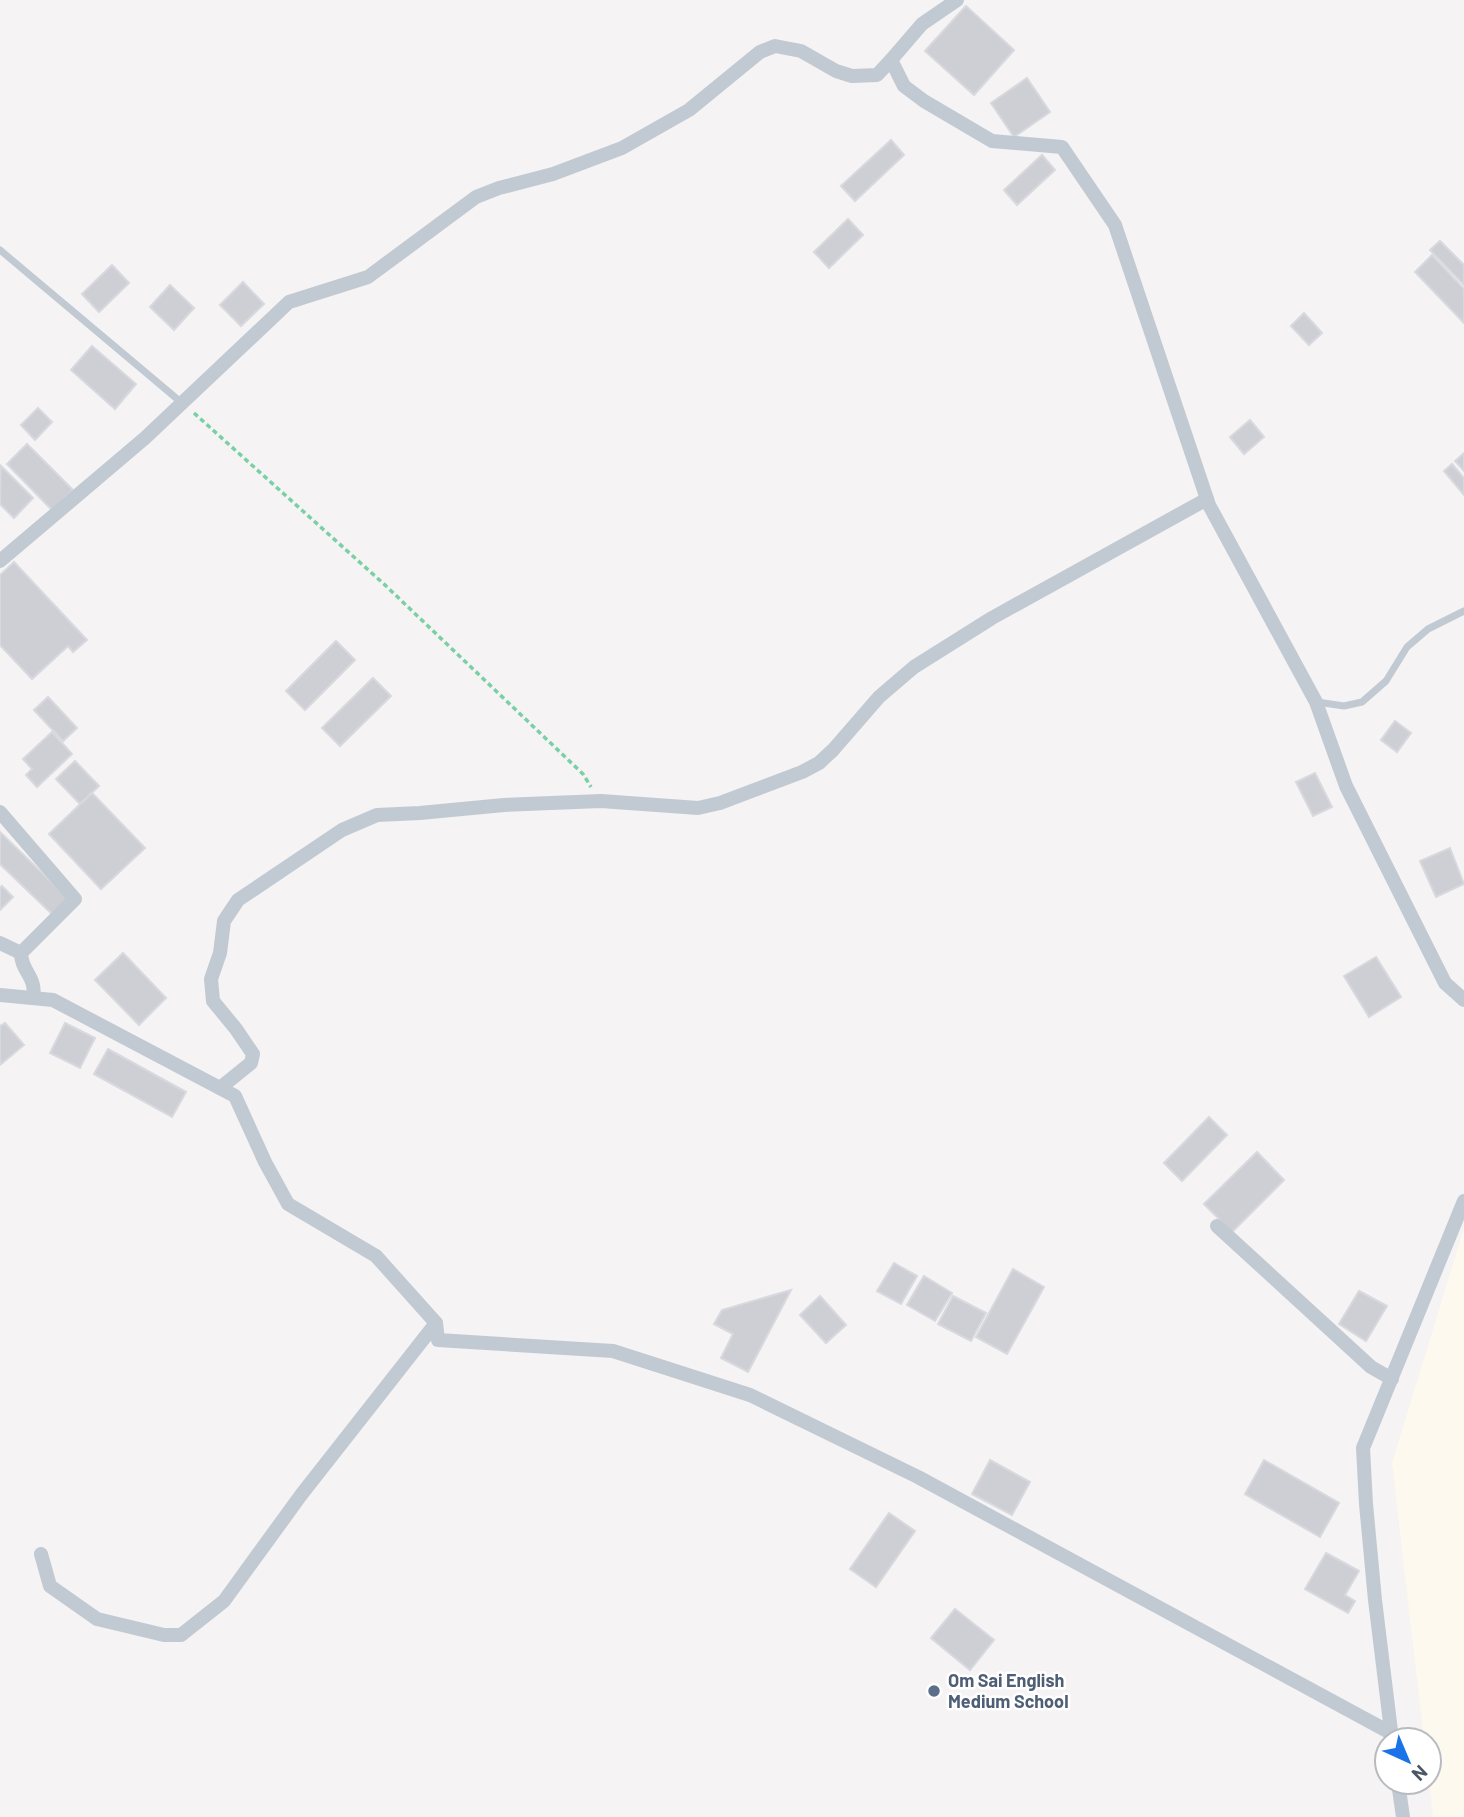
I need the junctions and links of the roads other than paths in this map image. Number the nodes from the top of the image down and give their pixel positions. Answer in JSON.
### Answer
{"nodes":[{"id":1,"x":957,"y":0,"type":"edge"},
{"id":2,"x":891,"y":60,"type":"junction"},
{"id":3,"x":0,"y":250,"type":"edge"},
{"id":4,"x":182,"y":403,"type":"junction"},
{"id":5,"x":1207,"y":499,"type":"junction"},
{"id":6,"x":0,"y":561,"type":"edge"},
{"id":7,"x":1464,"y":611,"type":"edge"},
{"id":8,"x":1316,"y":702,"type":"junction"},
{"id":9,"x":0,"y":812,"type":"edge"},
{"id":10,"x":0,"y":943,"type":"edge"},
{"id":11,"x":21,"y":953,"type":"junction"},
{"id":12,"x":0,"y":995,"type":"edge"},
{"id":13,"x":33,"y":998,"type":"junction"},
{"id":14,"x":1464,"y":1000,"type":"edge"},
{"id":15,"x":219,"y":1088,"type":"junction"},
{"id":16,"x":1464,"y":1201,"type":"edge"},
{"id":17,"x":1217,"y":1226,"type":"dead end"},
{"id":18,"x":436,"y":1323,"type":"junction"},
{"id":19,"x":1392,"y":1379,"type":"junction"},
{"id":20,"x":41,"y":1554,"type":"dead end"},
{"id":21,"x":1374,"y":1726,"type":"edge"},
{"id":22,"x":1391,"y":1726,"type":"edge"},
{"id":23,"x":1400,"y":1796,"type":"edge"},
{"id":24,"x":1403,"y":1817,"type":"edge"}],
"edges":[{"from":1,"to":2,"type":"street"},
{"from":2,"to":4,"type":"street"},
{"from":2,"to":5,"type":"street"},
{"from":3,"to":4,"type":"lane"},
{"from":4,"to":6,"type":"street"},
{"from":5,"to":8,"type":"street"},
{"from":5,"to":15,"type":"street"},
{"from":7,"to":8,"type":"lane"},
{"from":8,"to":14,"type":"street"},
{"from":9,"to":11,"type":"street"},
{"from":10,"to":11,"type":"street"},
{"from":11,"to":13,"type":"street"},
{"from":12,"to":13,"type":"street"},
{"from":13,"to":15,"type":"street"},
{"from":15,"to":18,"type":"street"},
{"from":16,"to":19,"type":"street"},
{"from":17,"to":19,"type":"street"},
{"from":18,"to":20,"type":"street"},
{"from":18,"to":21,"type":"street"},
{"from":19,"to":22,"type":"street"},
{"from":23,"to":24,"type":"street"}]}
